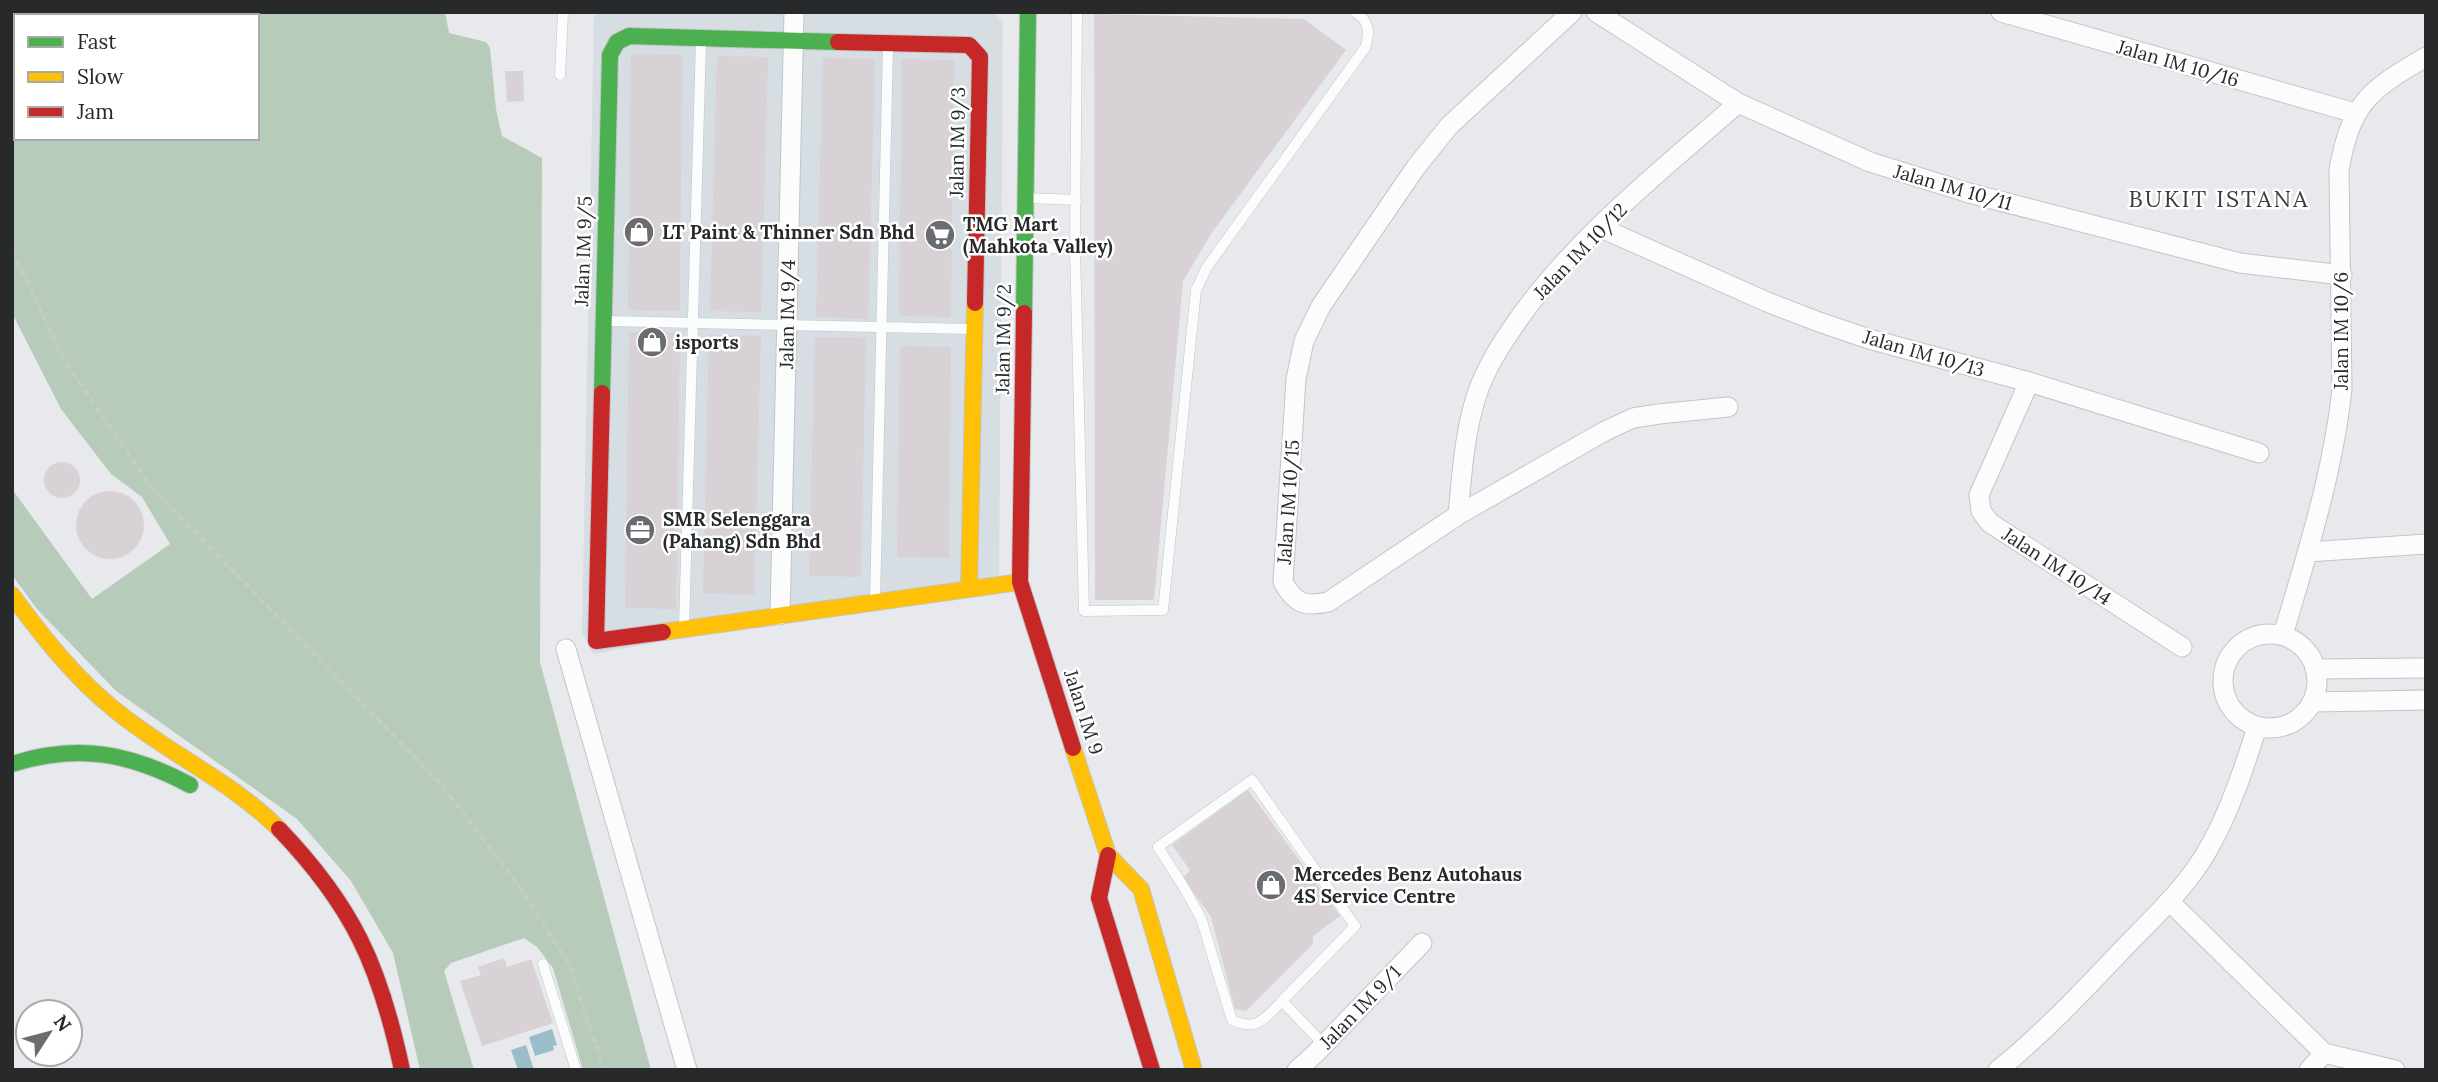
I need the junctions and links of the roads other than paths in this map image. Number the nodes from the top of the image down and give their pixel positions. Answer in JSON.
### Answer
{"nodes":[{"id":1,"x":563,"y":12,"type":"edge"},
{"id":2,"x":794,"y":12,"type":"edge"},
{"id":3,"x":1028,"y":12,"type":"edge"},
{"id":4,"x":1077,"y":12,"type":"edge"},
{"id":5,"x":1355,"y":12,"type":"edge"},
{"id":6,"x":1572,"y":12,"type":"edge"},
{"id":7,"x":1596,"y":12,"type":"edge"},
{"id":8,"x":2001,"y":12,"type":"edge"},
{"id":9,"x":701,"y":37,"type":"junction"},
{"id":10,"x":793,"y":39,"type":"junction"},
{"id":11,"x":888,"y":42,"type":"junction"},
{"id":12,"x":2426,"y":57,"type":"edge"},
{"id":13,"x":561,"y":75,"type":"dead end"},
{"id":14,"x":1738,"y":103,"type":"junction"},
{"id":15,"x":2355,"y":113,"type":"junction"},
{"id":16,"x":1025,"y":198,"type":"junction"},
{"id":17,"x":1076,"y":200,"type":"junction"},
{"id":18,"x":1599,"y":227,"type":"junction"},
{"id":19,"x":1025,"y":248,"type":"junction"},
{"id":20,"x":1075,"y":248,"type":"junction"},
{"id":21,"x":2342,"y":275,"type":"junction"},
{"id":22,"x":602,"y":321,"type":"junction"},
{"id":23,"x":693,"y":323,"type":"junction"},
{"id":24,"x":786,"y":324,"type":"junction"},
{"id":25,"x":882,"y":327,"type":"junction"},
{"id":26,"x":974,"y":329,"type":"junction"},
{"id":27,"x":2028,"y":383,"type":"junction"},
{"id":28,"x":1728,"y":407,"type":"dead end"},
{"id":29,"x":2259,"y":453,"type":"dead end"},
{"id":30,"x":1458,"y":515,"type":"junction"},
{"id":31,"x":2426,"y":544,"type":"edge"},
{"id":32,"x":2308,"y":552,"type":"junction"},
{"id":33,"x":1020,"y":582,"type":"junction"},
{"id":34,"x":969,"y":588,"type":"junction"},
{"id":35,"x":12,"y":595,"type":"edge"},
{"id":36,"x":875,"y":603,"type":"junction"},
{"id":37,"x":780,"y":615,"type":"junction"},
{"id":38,"x":684,"y":629,"type":"junction"},
{"id":39,"x":2283,"y":635,"type":"junction"},
{"id":40,"x":2182,"y":647,"type":"dead end"},
{"id":41,"x":566,"y":649,"type":"dead end"},
{"id":42,"x":2426,"y":668,"type":"edge"},
{"id":43,"x":2315,"y":669,"type":"junction"},
{"id":44,"x":2426,"y":700,"type":"edge"},
{"id":45,"x":2312,"y":702,"type":"junction"},
{"id":46,"x":2257,"y":727,"type":"junction"},
{"id":47,"x":12,"y":764,"type":"edge"},
{"id":48,"x":206,"y":794,"type":"dead end"},
{"id":49,"x":1108,"y":855,"type":"junction"},
{"id":50,"x":2169,"y":901,"type":"junction"},
{"id":51,"x":1150,"y":919,"type":"junction"},
{"id":52,"x":1111,"y":934,"type":"junction"},
{"id":53,"x":1422,"y":943,"type":"dead end"},
{"id":54,"x":1141,"y":961,"type":"junction"},
{"id":55,"x":543,"y":964,"type":"dead end"},
{"id":56,"x":1282,"y":1001,"type":"junction"},
{"id":57,"x":1324,"y":1045,"type":"junction"},
{"id":58,"x":2324,"y":1053,"type":"junction"},
{"id":59,"x":402,"y":1070,"type":"edge"},
{"id":60,"x":576,"y":1070,"type":"edge"},
{"id":61,"x":687,"y":1070,"type":"edge"},
{"id":62,"x":1152,"y":1070,"type":"edge"},
{"id":63,"x":1194,"y":1070,"type":"edge"},
{"id":64,"x":1297,"y":1070,"type":"edge"},
{"id":65,"x":1998,"y":1070,"type":"edge"},
{"id":66,"x":2309,"y":1070,"type":"edge"},
{"id":67,"x":2395,"y":1070,"type":"edge"}],
"edges":[{"from":1,"to":13,"type":"lane"},
{"from":2,"to":10,"type":"street","name":"Jalan IM 9/4"},
{"from":3,"to":16,"type":"main road","name":"Jalan IM 9/2"},
{"from":4,"to":17,"type":"lane"},
{"from":5,"to":20,"type":"lane"},
{"from":6,"to":30,"type":"street","name":"Jalan IM 10/15"},
{"from":7,"to":14,"type":"street","name":"Jalan IM 10/11"},
{"from":8,"to":15,"type":"street","name":"Jalan IM 10/16"},
{"from":9,"to":10,"type":"main road","name":"Jalan IM 9/5"},
{"from":9,"to":22,"type":"main road","name":"Jalan IM 9/5"},
{"from":9,"to":23,"type":"lane"},
{"from":10,"to":11,"type":"main road","name":"Jalan IM 9/3"},
{"from":10,"to":24,"type":"street","name":"Jalan IM 9/4"},
{"from":11,"to":25,"type":"lane"},
{"from":11,"to":26,"type":"main road","name":"Jalan IM 9/3"},
{"from":12,"to":15,"type":"street","name":"Jalan IM 10/6"},
{"from":14,"to":18,"type":"street","name":"Jalan IM 10/12"},
{"from":14,"to":21,"type":"street","name":"Jalan IM 10/11"},
{"from":15,"to":21,"type":"street","name":"Jalan IM 10/6"},
{"from":16,"to":17,"type":"lane"},
{"from":16,"to":19,"type":"main road","name":"Jalan IM 9/2"},
{"from":17,"to":20,"type":"lane"},
{"from":18,"to":27,"type":"street","name":"Jalan IM 10/13"},
{"from":18,"to":30,"type":"street","name":"Jalan IM 10/12"},
{"from":19,"to":20,"type":"lane"},
{"from":19,"to":33,"type":"main road","name":"Jalan IM 9/2"},
{"from":21,"to":32,"type":"street","name":"Jalan IM 10/6"},
{"from":22,"to":23,"type":"lane"},
{"from":22,"to":38,"type":"main road","name":"Jalan IM 9/5"},
{"from":23,"to":24,"type":"lane"},
{"from":23,"to":38,"type":"lane"},
{"from":24,"to":25,"type":"lane"},
{"from":24,"to":37,"type":"street","name":"Jalan IM 9/4"},
{"from":25,"to":26,"type":"lane"},
{"from":25,"to":36,"type":"lane"},
{"from":26,"to":34,"type":"main road","name":"Jalan IM 9/3"},
{"from":27,"to":29,"type":"street","name":"Jalan IM 10/13"},
{"from":27,"to":40,"type":"street","name":"Jalan IM 10/14"},
{"from":28,"to":30,"type":"street","name":"Jalan IM 10/15"},
{"from":31,"to":32,"type":"street"},
{"from":32,"to":39,"type":"street","name":"Jalan IM 10/6"},
{"from":33,"to":34,"type":"main road"},
{"from":33,"to":49,"type":"main road","name":"Jalan IM 9"},
{"from":34,"to":36,"type":"main road"},
{"from":35,"to":59,"type":"main road"},
{"from":36,"to":37,"type":"main road"},
{"from":37,"to":38,"type":"main road"},
{"from":39,"to":43,"type":"street"},
{"from":39,"to":46,"type":"street"},
{"from":41,"to":61,"type":"street"},
{"from":42,"to":43,"type":"street"},
{"from":43,"to":45,"type":"street"},
{"from":44,"to":45,"type":"street"},
{"from":45,"to":46,"type":"street"},
{"from":46,"to":50,"type":"street"},
{"from":47,"to":48,"type":"main road"},
{"from":49,"to":51,"type":"main road","name":"Jalan IM 9"},
{"from":49,"to":52,"type":"main road","name":"Jalan IM 9"},
{"from":50,"to":58,"type":"street"},
{"from":50,"to":65,"type":"street"},
{"from":51,"to":52,"type":"main road"},
{"from":51,"to":54,"type":"main road","name":"Jalan IM 9"},
{"from":52,"to":54,"type":"main road","name":"Jalan IM 9"},
{"from":53,"to":57,"type":"street","name":"Jalan IM 9/1"},
{"from":54,"to":62,"type":"main road","name":"Jalan IM 9"},
{"from":54,"to":63,"type":"main road","name":"Jalan IM 9"},
{"from":55,"to":60,"type":"lane"},
{"from":56,"to":56,"type":"lane"},
{"from":56,"to":57,"type":"lane"},
{"from":57,"to":64,"type":"street","name":"Jalan IM 9/1"},
{"from":58,"to":66,"type":"street"},
{"from":58,"to":67,"type":"street"}]}
